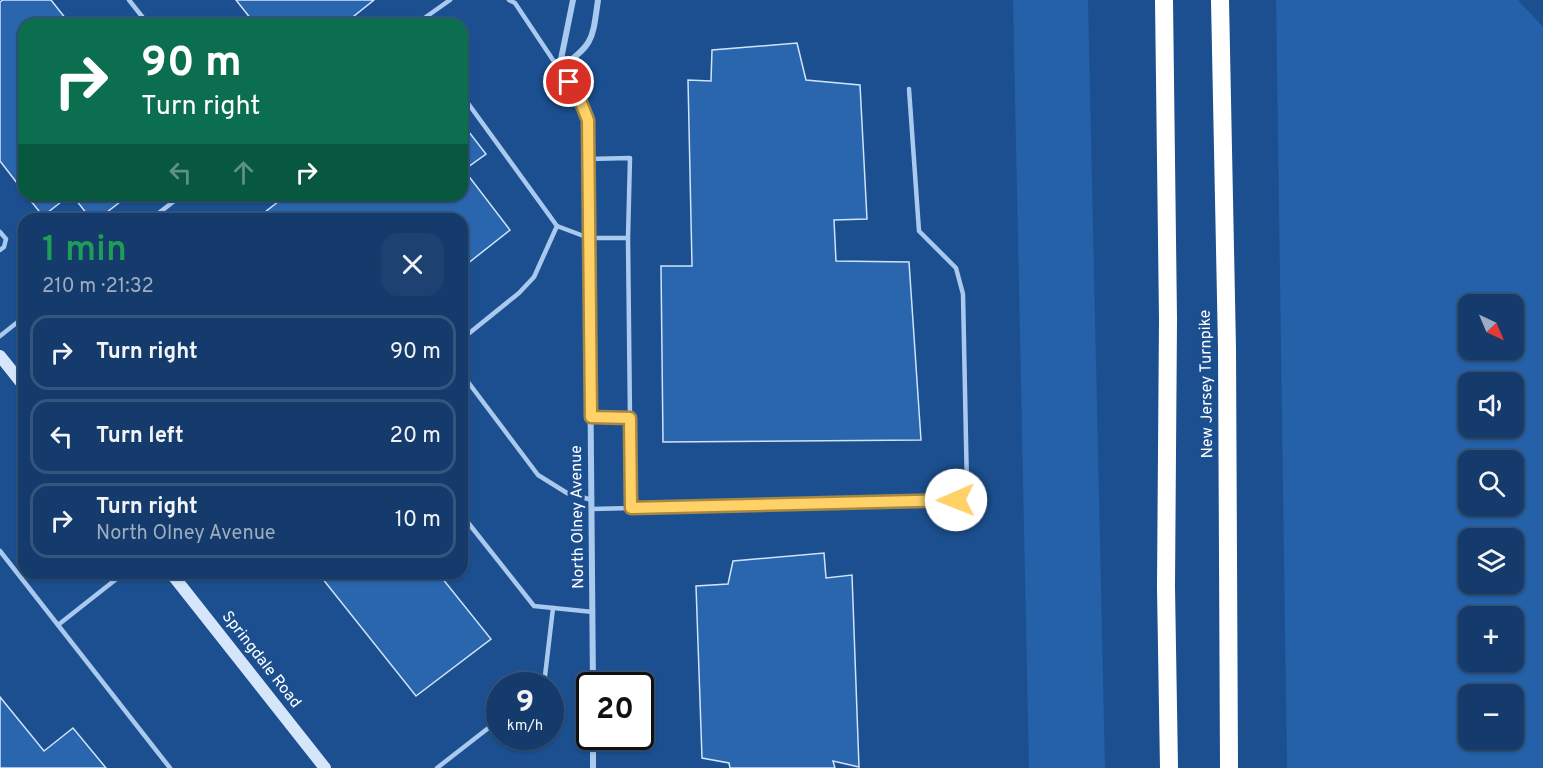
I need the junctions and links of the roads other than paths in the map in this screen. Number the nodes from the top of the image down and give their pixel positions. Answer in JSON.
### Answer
{"nodes":[{"id":1,"x":129,"y":0,"type":"edge"},
{"id":2,"x":450,"y":0,"type":"edge"},
{"id":3,"x":509,"y":0,"type":"edge"},
{"id":4,"x":573,"y":0,"type":"edge"},
{"id":5,"x":598,"y":0,"type":"edge"},
{"id":6,"x":1164,"y":0,"type":"edge"},
{"id":7,"x":1220,"y":0,"type":"edge"},
{"id":8,"x":143,"y":18,"type":"edge"},
{"id":9,"x":424,"y":18,"type":"edge"},
{"id":10,"x":559,"y":69,"type":"junction"},
{"id":11,"x":909,"y":89,"type":"dead end"},
{"id":12,"x":468,"y":103,"type":"edge"},
{"id":13,"x":588,"y":159,"type":"junction"},
{"id":14,"x":174,"y":201,"type":"edge"},
{"id":15,"x":159,"y":213,"type":"edge"},
{"id":16,"x":557,"y":226,"type":"junction"},
{"id":17,"x":0,"y":232,"type":"edge"},
{"id":18,"x":589,"y":238,"type":"junction"},
{"id":19,"x":628,"y":238,"type":"junction"},
{"id":20,"x":0,"y":250,"type":"edge"},
{"id":21,"x":18,"y":322,"type":"edge"},
{"id":22,"x":468,"y":334,"type":"edge"},
{"id":23,"x":0,"y":336,"type":"edge"},
{"id":24,"x":0,"y":356,"type":"edge"},
{"id":25,"x":18,"y":378,"type":"edge"},
{"id":26,"x":468,"y":382,"type":"edge"},
{"id":27,"x":591,"y":417,"type":"junction"},
{"id":28,"x":630,"y":418,"type":"junction"},
{"id":29,"x":592,"y":500,"type":"junction"},
{"id":30,"x":631,"y":508,"type":"junction"},
{"id":31,"x":592,"y":509,"type":"junction"},
{"id":32,"x":468,"y":523,"type":"edge"},
{"id":33,"x":0,"y":551,"type":"edge"},
{"id":34,"x":18,"y":574,"type":"edge"},
{"id":35,"x":22,"y":579,"type":"edge"},
{"id":36,"x":116,"y":579,"type":"edge"},
{"id":37,"x":176,"y":579,"type":"edge"},
{"id":38,"x":553,"y":608,"type":"junction"},
{"id":39,"x":593,"y":612,"type":"junction"},
{"id":40,"x":58,"y":625,"type":"junction"},
{"id":41,"x":545,"y":672,"type":"edge"},
{"id":42,"x":593,"y":672,"type":"edge"},
{"id":43,"x":486,"y":730,"type":"edge"},
{"id":44,"x":593,"y":750,"type":"edge"},
{"id":45,"x":170,"y":768,"type":"edge"},
{"id":46,"x":325,"y":768,"type":"edge"},
{"id":47,"x":437,"y":768,"type":"edge"},
{"id":48,"x":592,"y":768,"type":"edge"},
{"id":49,"x":1169,"y":768,"type":"edge"},
{"id":50,"x":1229,"y":768,"type":"edge"}],
"edges":[{"from":1,"to":8,"type":"lane"},
{"from":2,"to":9,"type":"lane"},
{"from":3,"to":10,"type":"lane"},
{"from":4,"to":10,"type":"street"},
{"from":5,"to":10,"type":"street"},
{"from":6,"to":49,"type":"highway"},
{"from":7,"to":50,"type":"highway","name":"New Jersey Turnpike"},
{"from":10,"to":13,"type":"street","name":"North Olney Avenue"},
{"from":11,"to":30,"type":"lane"},
{"from":12,"to":16,"type":"lane"},
{"from":13,"to":18,"type":"street","name":"North Olney Avenue"},
{"from":13,"to":19,"type":"lane"},
{"from":14,"to":15,"type":"lane"},
{"from":16,"to":18,"type":"lane"},
{"from":16,"to":22,"type":"lane"},
{"from":17,"to":20,"type":"lane"},
{"from":18,"to":19,"type":"lane"},
{"from":18,"to":27,"type":"street","name":"North Olney Avenue"},
{"from":19,"to":28,"type":"lane"},
{"from":21,"to":23,"type":"lane"},
{"from":24,"to":25,"type":"main road"},
{"from":26,"to":29,"type":"lane"},
{"from":27,"to":28,"type":"lane"},
{"from":27,"to":29,"type":"street","name":"North Olney Avenue"},
{"from":28,"to":30,"type":"lane"},
{"from":29,"to":31,"type":"street","name":"North Olney Avenue"},
{"from":30,"to":31,"type":"lane"},
{"from":31,"to":39,"type":"street","name":"North Olney Avenue"},
{"from":32,"to":38,"type":"lane"},
{"from":33,"to":34,"type":"lane"},
{"from":35,"to":40,"type":"lane"},
{"from":36,"to":40,"type":"lane"},
{"from":37,"to":46,"type":"main road","name":"Springdale Road"},
{"from":38,"to":39,"type":"lane"},
{"from":38,"to":41,"type":"lane"},
{"from":39,"to":42,"type":"street","name":"North Olney Avenue"},
{"from":40,"to":45,"type":"lane"},
{"from":43,"to":47,"type":"lane"},
{"from":44,"to":48,"type":"street"}]}
